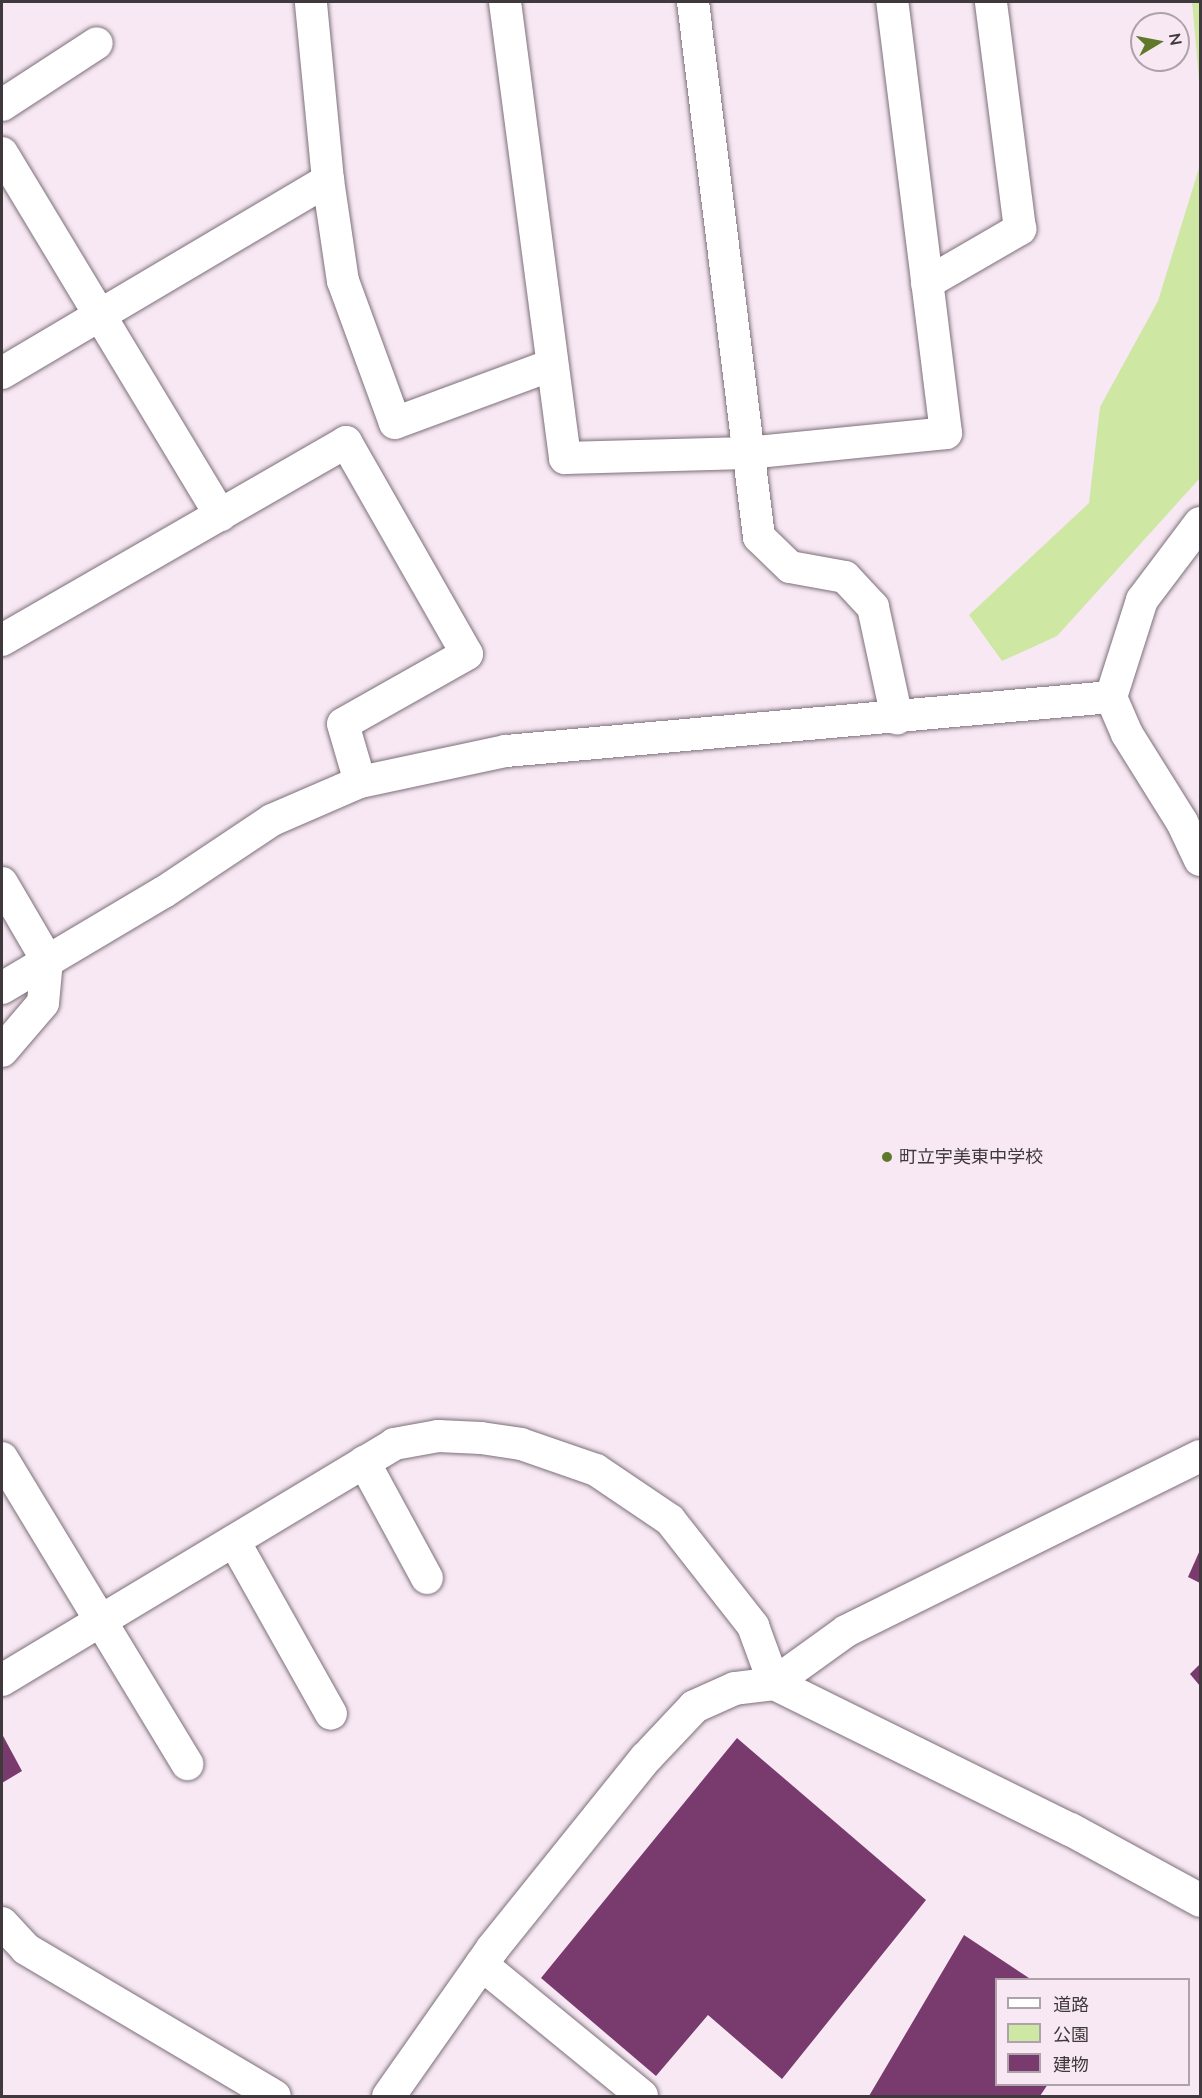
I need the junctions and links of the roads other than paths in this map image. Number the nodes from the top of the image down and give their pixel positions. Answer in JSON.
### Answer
{"nodes":[{"id":1,"x":311,"y":2,"type":"edge"},
{"id":2,"x":505,"y":2,"type":"edge"},
{"id":3,"x":693,"y":2,"type":"edge"},
{"id":4,"x":892,"y":2,"type":"edge"},
{"id":5,"x":991,"y":2,"type":"edge"},
{"id":6,"x":97,"y":43,"type":"dead end"},
{"id":7,"x":2,"y":105,"type":"edge"},
{"id":8,"x":2,"y":153,"type":"edge"},
{"id":9,"x":327,"y":180,"type":"junction"},
{"id":10,"x":927,"y":284,"type":"junction"},
{"id":11,"x":98,"y":316,"type":"junction"},
{"id":12,"x":552,"y":365,"type":"junction"},
{"id":13,"x":2,"y":373,"type":"edge"},
{"id":14,"x":747,"y":453,"type":"junction"},
{"id":15,"x":220,"y":514,"type":"junction"},
{"id":16,"x":1200,"y":523,"type":"edge"},
{"id":17,"x":2,"y":640,"type":"edge"},
{"id":18,"x":1111,"y":697,"type":"junction"},
{"id":19,"x":897,"y":718,"type":"junction"},
{"id":20,"x":360,"y":782,"type":"junction"},
{"id":21,"x":1200,"y":860,"type":"edge"},
{"id":22,"x":2,"y":883,"type":"edge"},
{"id":23,"x":47,"y":960,"type":"junction"},
{"id":24,"x":2,"y":988,"type":"edge"},
{"id":25,"x":2,"y":1051,"type":"edge"},
{"id":26,"x":1200,"y":1456,"type":"edge"},
{"id":27,"x":2,"y":1458,"type":"edge"},
{"id":28,"x":364,"y":1462,"type":"junction"},
{"id":29,"x":234,"y":1541,"type":"junction"},
{"id":30,"x":427,"y":1578,"type":"dead end"},
{"id":31,"x":100,"y":1620,"type":"junction"},
{"id":32,"x":2,"y":1680,"type":"edge"},
{"id":33,"x":774,"y":1683,"type":"junction"},
{"id":34,"x":331,"y":1714,"type":"dead end"},
{"id":35,"x":187,"y":1764,"type":"dead end"},
{"id":36,"x":1200,"y":1900,"type":"edge"},
{"id":37,"x":2,"y":1923,"type":"edge"},
{"id":38,"x":14,"y":1950,"type":"edge"},
{"id":39,"x":481,"y":1964,"type":"junction"},
{"id":40,"x":275,"y":2097,"type":"edge"},
{"id":41,"x":388,"y":2097,"type":"edge"},
{"id":42,"x":642,"y":2097,"type":"edge"}],
"edges":[{"from":1,"to":9,"type":"street"},
{"from":2,"to":12,"type":"street"},
{"from":3,"to":14,"type":"street"},
{"from":4,"to":10,"type":"street"},
{"from":5,"to":10,"type":"street"},
{"from":6,"to":7,"type":"street"},
{"from":8,"to":11,"type":"street"},
{"from":9,"to":11,"type":"street"},
{"from":9,"to":12,"type":"street"},
{"from":10,"to":14,"type":"street"},
{"from":11,"to":13,"type":"street"},
{"from":11,"to":15,"type":"street"},
{"from":12,"to":14,"type":"street"},
{"from":14,"to":19,"type":"street"},
{"from":15,"to":17,"type":"street"},
{"from":15,"to":20,"type":"street"},
{"from":16,"to":18,"type":"street"},
{"from":18,"to":19,"type":"street"},
{"from":18,"to":21,"type":"street"},
{"from":19,"to":20,"type":"street"},
{"from":20,"to":23,"type":"street"},
{"from":22,"to":23,"type":"street"},
{"from":23,"to":24,"type":"street"},
{"from":23,"to":25,"type":"street"},
{"from":26,"to":33,"type":"street"},
{"from":27,"to":31,"type":"street"},
{"from":28,"to":29,"type":"street"},
{"from":28,"to":30,"type":"street"},
{"from":28,"to":33,"type":"street"},
{"from":29,"to":31,"type":"street"},
{"from":29,"to":34,"type":"street"},
{"from":31,"to":32,"type":"street"},
{"from":31,"to":35,"type":"street"},
{"from":33,"to":36,"type":"street"},
{"from":33,"to":39,"type":"street"},
{"from":37,"to":38,"type":"street"},
{"from":38,"to":40,"type":"street"},
{"from":39,"to":41,"type":"street"},
{"from":39,"to":42,"type":"street"}]}
